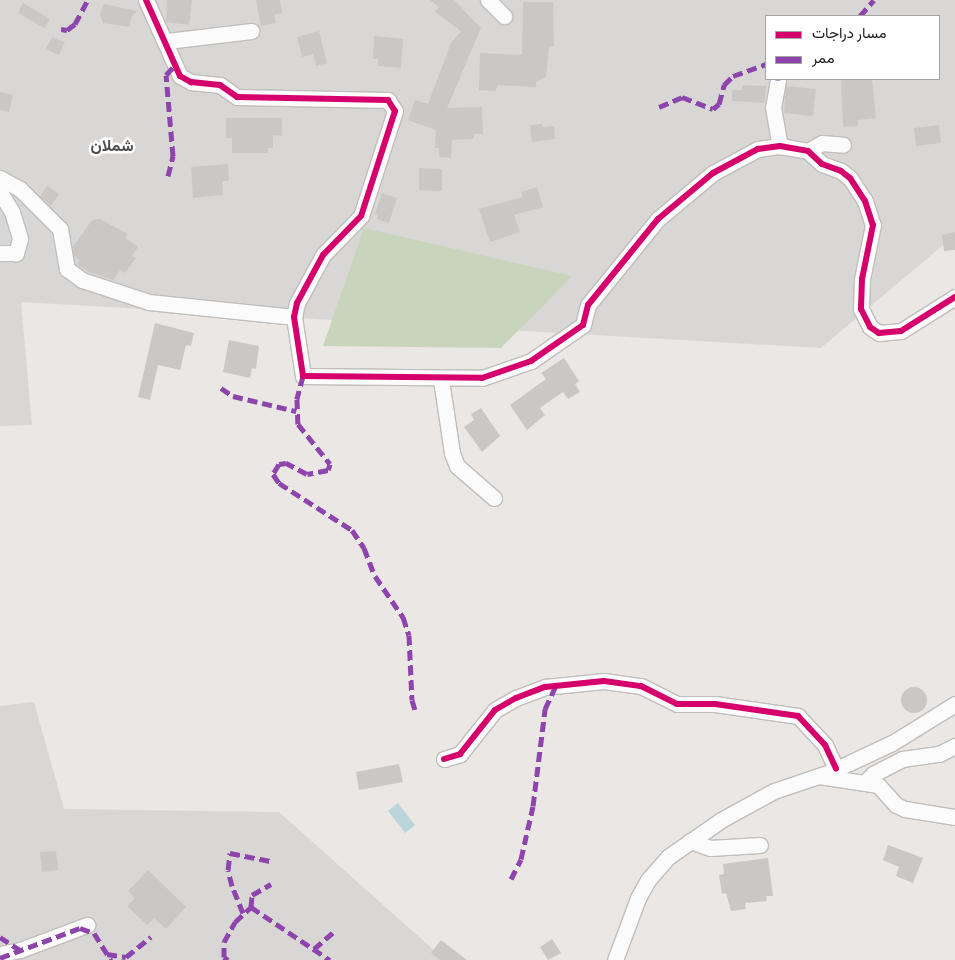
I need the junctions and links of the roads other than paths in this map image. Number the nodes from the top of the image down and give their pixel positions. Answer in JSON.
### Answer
{"nodes":[{"id":1,"x":146,"y":0,"type":"edge"},
{"id":2,"x":488,"y":0,"type":"edge"},
{"id":3,"x":504,"y":16,"type":"dead end"},
{"id":4,"x":251,"y":32,"type":"dead end"},
{"id":5,"x":167,"y":41,"type":"junction"},
{"id":6,"x":778,"y":80,"type":"dead end"},
{"id":7,"x":842,"y":145,"type":"dead end"},
{"id":8,"x":780,"y":146,"type":"junction"},
{"id":9,"x":808,"y":151,"type":"junction"},
{"id":10,"x":0,"y":178,"type":"edge"},
{"id":11,"x":0,"y":192,"type":"edge"},
{"id":12,"x":0,"y":253,"type":"edge"},
{"id":13,"x":955,"y":297,"type":"edge"},
{"id":14,"x":294,"y":317,"type":"junction"},
{"id":15,"x":441,"y":380,"type":"junction"},
{"id":16,"x":494,"y":498,"type":"dead end"},
{"id":17,"x":955,"y":704,"type":"edge"},
{"id":18,"x":955,"y":746,"type":"edge"},
{"id":19,"x":444,"y":759,"type":"dead end"},
{"id":20,"x":836,"y":769,"type":"junction"},
{"id":21,"x":819,"y":776,"type":"junction"},
{"id":22,"x":865,"y":782,"type":"junction"},
{"id":23,"x":955,"y":817,"type":"edge"},
{"id":24,"x":690,"y":842,"type":"junction"},
{"id":25,"x":760,"y":845,"type":"dead end"},
{"id":26,"x":87,"y":925,"type":"dead end"},
{"id":27,"x":0,"y":954,"type":"edge"},
{"id":28,"x":615,"y":960,"type":"edge"}],
"edges":[{"from":1,"to":5,"type":"street"},
{"from":2,"to":3,"type":"street"},
{"from":4,"to":5,"type":"street"},
{"from":5,"to":14,"type":"street"},
{"from":6,"to":8,"type":"street"},
{"from":7,"to":9,"type":"street"},
{"from":8,"to":9,"type":"street"},
{"from":8,"to":15,"type":"street"},
{"from":9,"to":13,"type":"street"},
{"from":10,"to":14,"type":"street"},
{"from":11,"to":12,"type":"street"},
{"from":14,"to":15,"type":"street"},
{"from":15,"to":16,"type":"street"},
{"from":17,"to":20,"type":"street"},
{"from":18,"to":22,"type":"street"},
{"from":19,"to":20,"type":"street"},
{"from":20,"to":21,"type":"street"},
{"from":21,"to":22,"type":"street"},
{"from":21,"to":24,"type":"street"},
{"from":22,"to":23,"type":"street"},
{"from":24,"to":25,"type":"street"},
{"from":24,"to":28,"type":"street"},
{"from":26,"to":27,"type":"street"}]}
